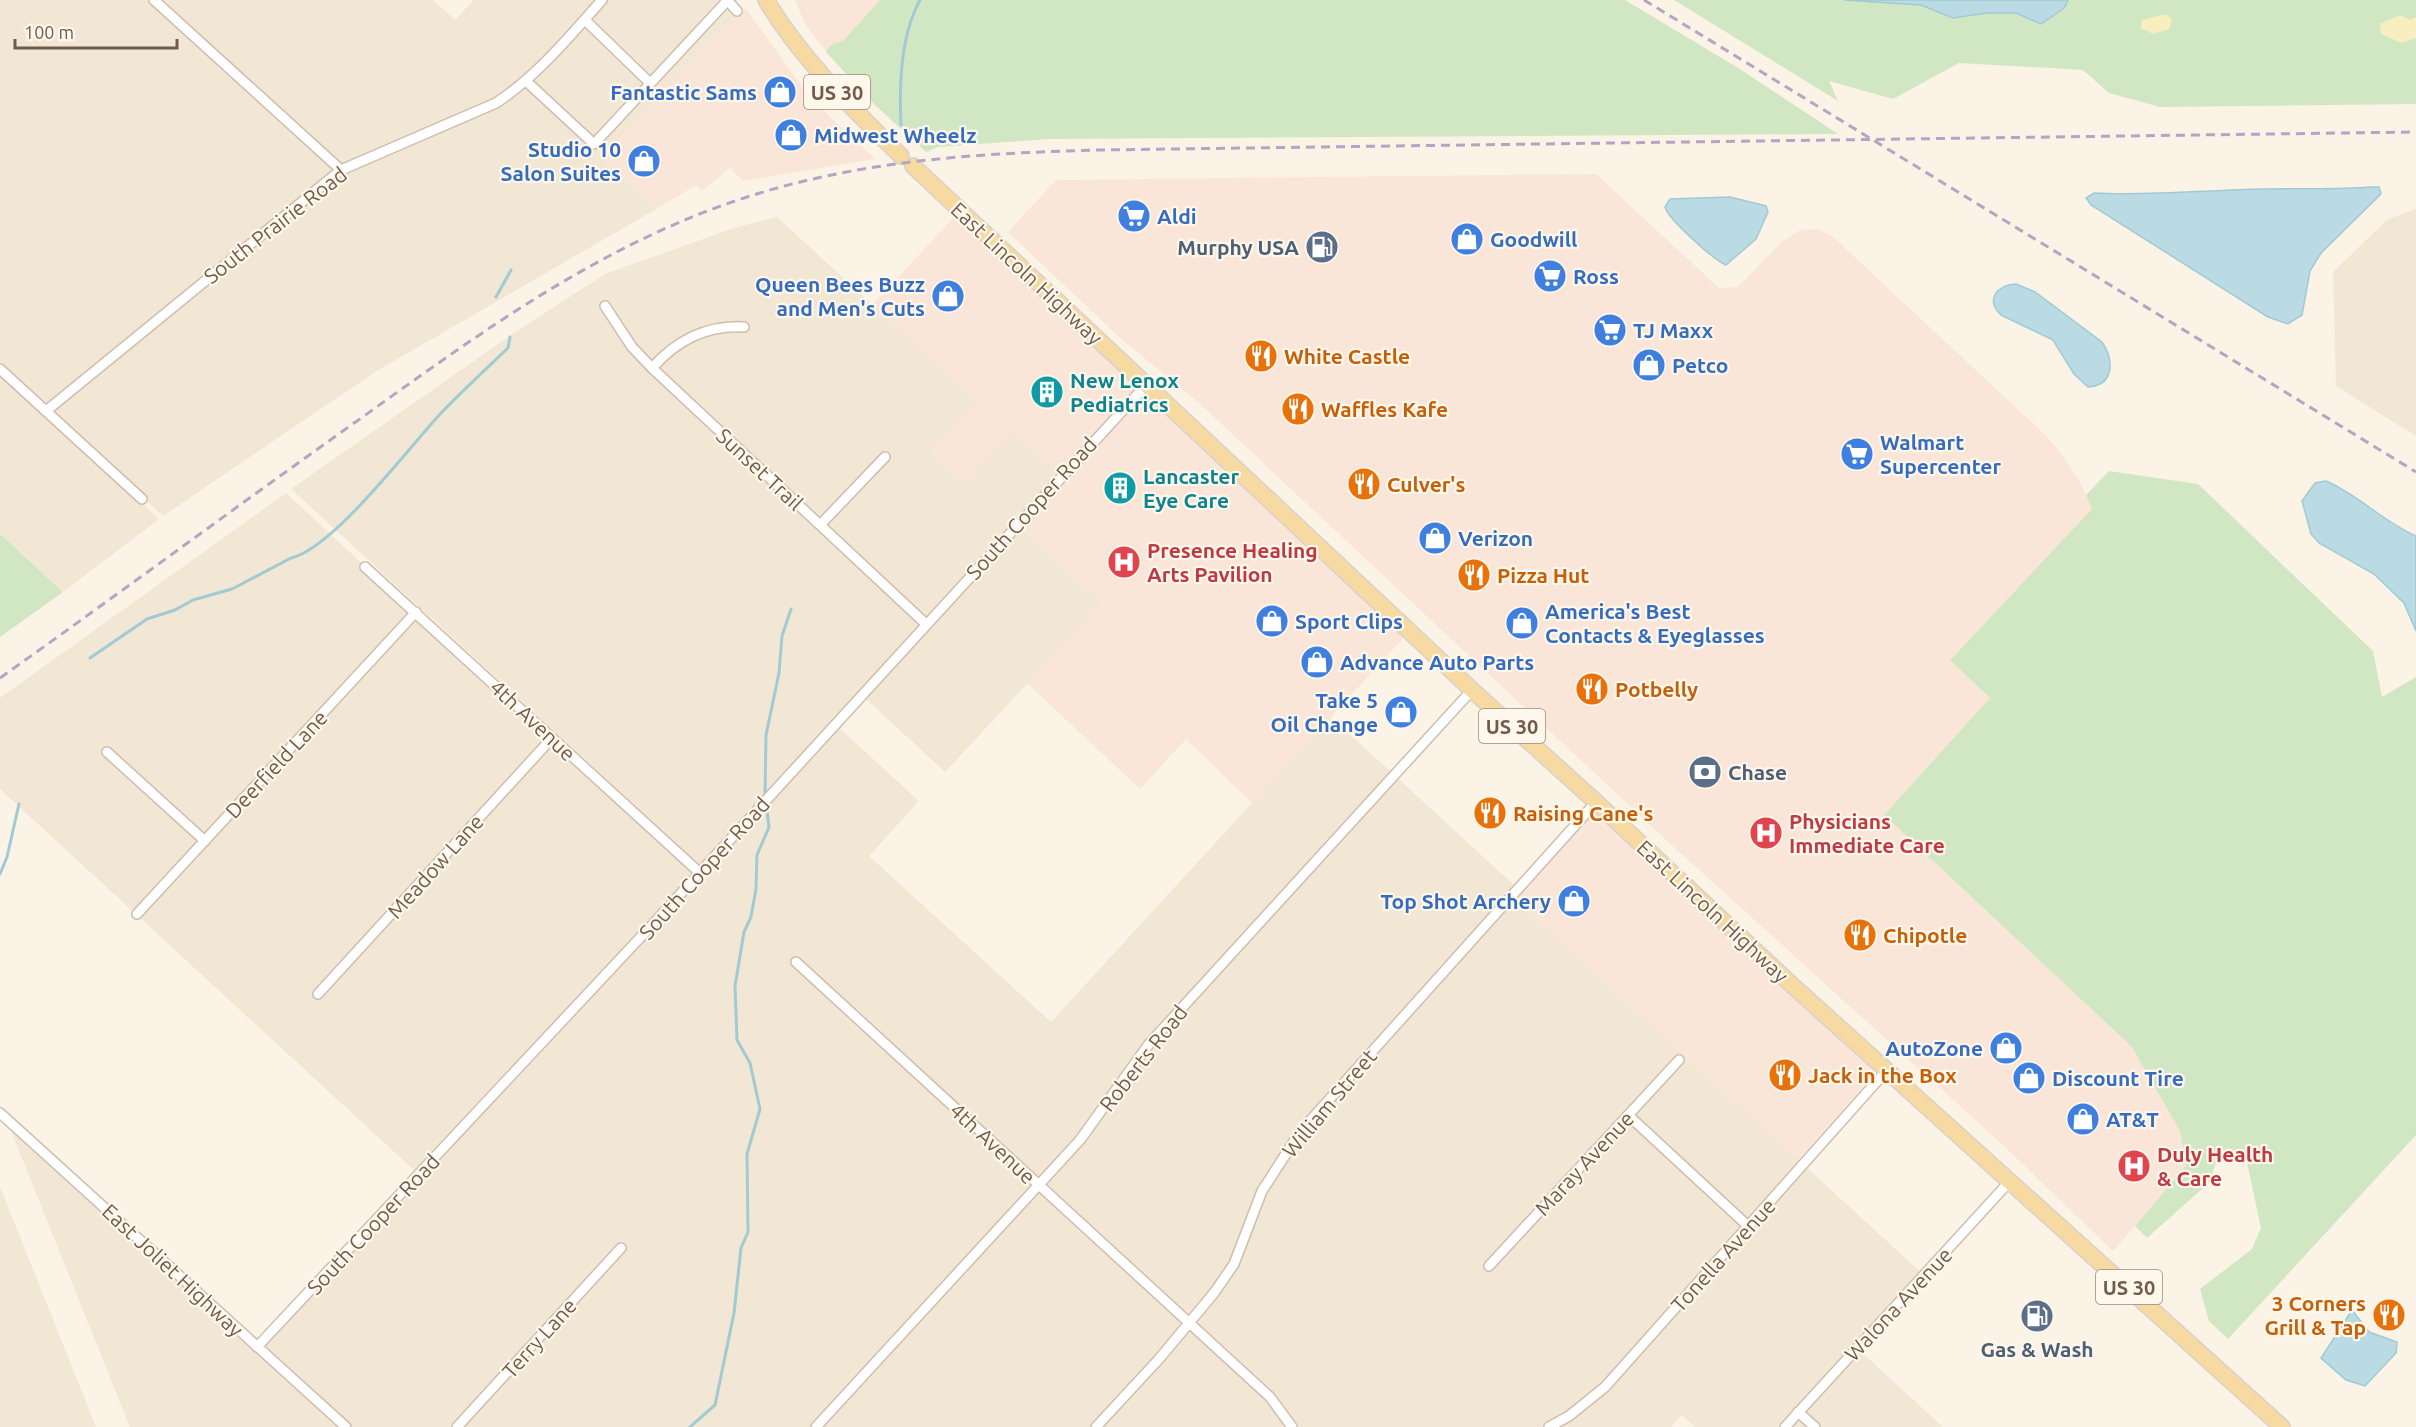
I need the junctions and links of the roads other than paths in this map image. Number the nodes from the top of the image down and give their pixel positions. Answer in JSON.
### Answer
{"nodes":[{"id":1,"x":154,"y":0,"type":"edge"},
{"id":2,"x":603,"y":0,"type":"edge"},
{"id":3,"x":727,"y":0,"type":"edge"},
{"id":4,"x":766,"y":0,"type":"edge"},
{"id":5,"x":737,"y":11,"type":"dead end"},
{"id":6,"x":585,"y":20,"type":"junction"},
{"id":7,"x":526,"y":81,"type":"junction"},
{"id":8,"x":650,"y":83,"type":"junction"},
{"id":9,"x":901,"y":156,"type":"dead end"},
{"id":10,"x":913,"y":166,"type":"dead end"},
{"id":11,"x":341,"y":170,"type":"junction"},
{"id":12,"x":605,"y":306,"type":"dead end"},
{"id":13,"x":744,"y":327,"type":"dead end"},
{"id":14,"x":652,"y":368,"type":"junction"},
{"id":15,"x":0,"y":369,"type":"edge"},
{"id":16,"x":1146,"y":385,"type":"junction"},
{"id":17,"x":46,"y":411,"type":"junction"},
{"id":18,"x":885,"y":457,"type":"dead end"},
{"id":19,"x":142,"y":499,"type":"dead end"},
{"id":20,"x":820,"y":525,"type":"junction"},
{"id":21,"x":365,"y":567,"type":"dead end"},
{"id":22,"x":416,"y":612,"type":"junction"},
{"id":23,"x":926,"y":624,"type":"junction"},
{"id":24,"x":1472,"y":690,"type":"junction"},
{"id":25,"x":552,"y":738,"type":"junction"},
{"id":26,"x":107,"y":752,"type":"dead end"},
{"id":27,"x":1596,"y":802,"type":"junction"},
{"id":28,"x":206,"y":841,"type":"junction"},
{"id":29,"x":700,"y":873,"type":"junction"},
{"id":30,"x":137,"y":914,"type":"dead end"},
{"id":31,"x":796,"y":962,"type":"dead end"},
{"id":32,"x":318,"y":994,"type":"dead end"},
{"id":33,"x":1679,"y":1060,"type":"dead end"},
{"id":34,"x":1887,"y":1070,"type":"junction"},
{"id":35,"x":0,"y":1113,"type":"edge"},
{"id":36,"x":1628,"y":1115,"type":"junction"},
{"id":37,"x":2010,"y":1181,"type":"junction"},
{"id":38,"x":1038,"y":1185,"type":"junction"},
{"id":39,"x":1748,"y":1226,"type":"junction"},
{"id":40,"x":621,"y":1248,"type":"dead end"},
{"id":41,"x":1489,"y":1266,"type":"dead end"},
{"id":42,"x":1189,"y":1323,"type":"junction"},
{"id":43,"x":257,"y":1347,"type":"junction"},
{"id":44,"x":1798,"y":1412,"type":"junction"},
{"id":45,"x":346,"y":1427,"type":"edge"},
{"id":46,"x":458,"y":1427,"type":"edge"},
{"id":47,"x":816,"y":1427,"type":"edge"},
{"id":48,"x":1096,"y":1427,"type":"edge"},
{"id":49,"x":1292,"y":1427,"type":"edge"},
{"id":50,"x":1549,"y":1427,"type":"edge"},
{"id":51,"x":1785,"y":1427,"type":"edge"},
{"id":52,"x":1815,"y":1427,"type":"edge"},
{"id":53,"x":2282,"y":1427,"type":"edge"}],
"edges":[{"from":1,"to":11,"type":"street"},
{"from":2,"to":6,"type":"street","name":"South Prairie Road"},
{"from":3,"to":5,"type":"street"},
{"from":3,"to":8,"type":"street"},
{"from":4,"to":9,"type":"main road","number":"US 30"},
{"from":6,"to":7,"type":"street","name":"South Prairie Road"},
{"from":6,"to":8,"type":"street"},
{"from":7,"to":8,"type":"street"},
{"from":7,"to":11,"type":"street","name":"South Prairie Road"},
{"from":10,"to":16,"type":"main road","name":"East Lincoln Highway","number":"US 30"},
{"from":11,"to":17,"type":"street","name":"South Prairie Road"},
{"from":12,"to":14,"type":"street","name":"Sunset Trail"},
{"from":13,"to":14,"type":"street"},
{"from":14,"to":20,"type":"street","name":"Sunset Trail"},
{"from":15,"to":17,"type":"street"},
{"from":16,"to":23,"type":"street","name":"South Cooper Road"},
{"from":16,"to":24,"type":"main road","name":"East Lincoln Highway","number":"US 30"},
{"from":17,"to":19,"type":"street"},
{"from":18,"to":20,"type":"street"},
{"from":20,"to":23,"type":"street","name":"Sunset Trail"},
{"from":21,"to":22,"type":"street","name":"4th Avenue"},
{"from":22,"to":25,"type":"street","name":"4th Avenue"},
{"from":22,"to":28,"type":"street","name":"Deerfield Lane"},
{"from":23,"to":29,"type":"street","name":"South Cooper Road"},
{"from":24,"to":27,"type":"main road","name":"East Lincoln Highway","number":"US 30"},
{"from":24,"to":38,"type":"street","name":"Roberts Road"},
{"from":25,"to":29,"type":"street","name":"4th Avenue"},
{"from":25,"to":32,"type":"street","name":"Meadow Lane"},
{"from":26,"to":28,"type":"street"},
{"from":27,"to":34,"type":"main road","name":"East Lincoln Highway","number":"US 30"},
{"from":27,"to":42,"type":"street","name":"William Street"},
{"from":28,"to":30,"type":"street","name":"Deerfield Lane"},
{"from":29,"to":43,"type":"street","name":"South Cooper Road"},
{"from":31,"to":38,"type":"street","name":"4th Avenue"},
{"from":33,"to":36,"type":"street","name":"Maray Avenue"},
{"from":34,"to":37,"type":"main road","name":"East Lincoln Highway","number":"US 30"},
{"from":34,"to":39,"type":"street","name":"Tonella Avenue"},
{"from":35,"to":43,"type":"street","name":"East Joliet Highway"},
{"from":36,"to":39,"type":"street"},
{"from":36,"to":41,"type":"street","name":"Maray Avenue"},
{"from":37,"to":44,"type":"street","name":"Walona Avenue"},
{"from":37,"to":53,"type":"main road","name":"East Lincoln Highway","number":"US 30"},
{"from":38,"to":42,"type":"street","name":"4th Avenue"},
{"from":38,"to":47,"type":"street","name":"Roberts Road"},
{"from":39,"to":50,"type":"street","name":"Tonella Avenue"},
{"from":40,"to":46,"type":"street","name":"Terry Lane"},
{"from":42,"to":48,"type":"street","name":"William Street"},
{"from":42,"to":49,"type":"street","name":"4th Avenue"},
{"from":43,"to":45,"type":"street","name":"East Joliet Highway"},
{"from":44,"to":51,"type":"street","name":"Walona Avenue"},
{"from":44,"to":52,"type":"street"}]}
